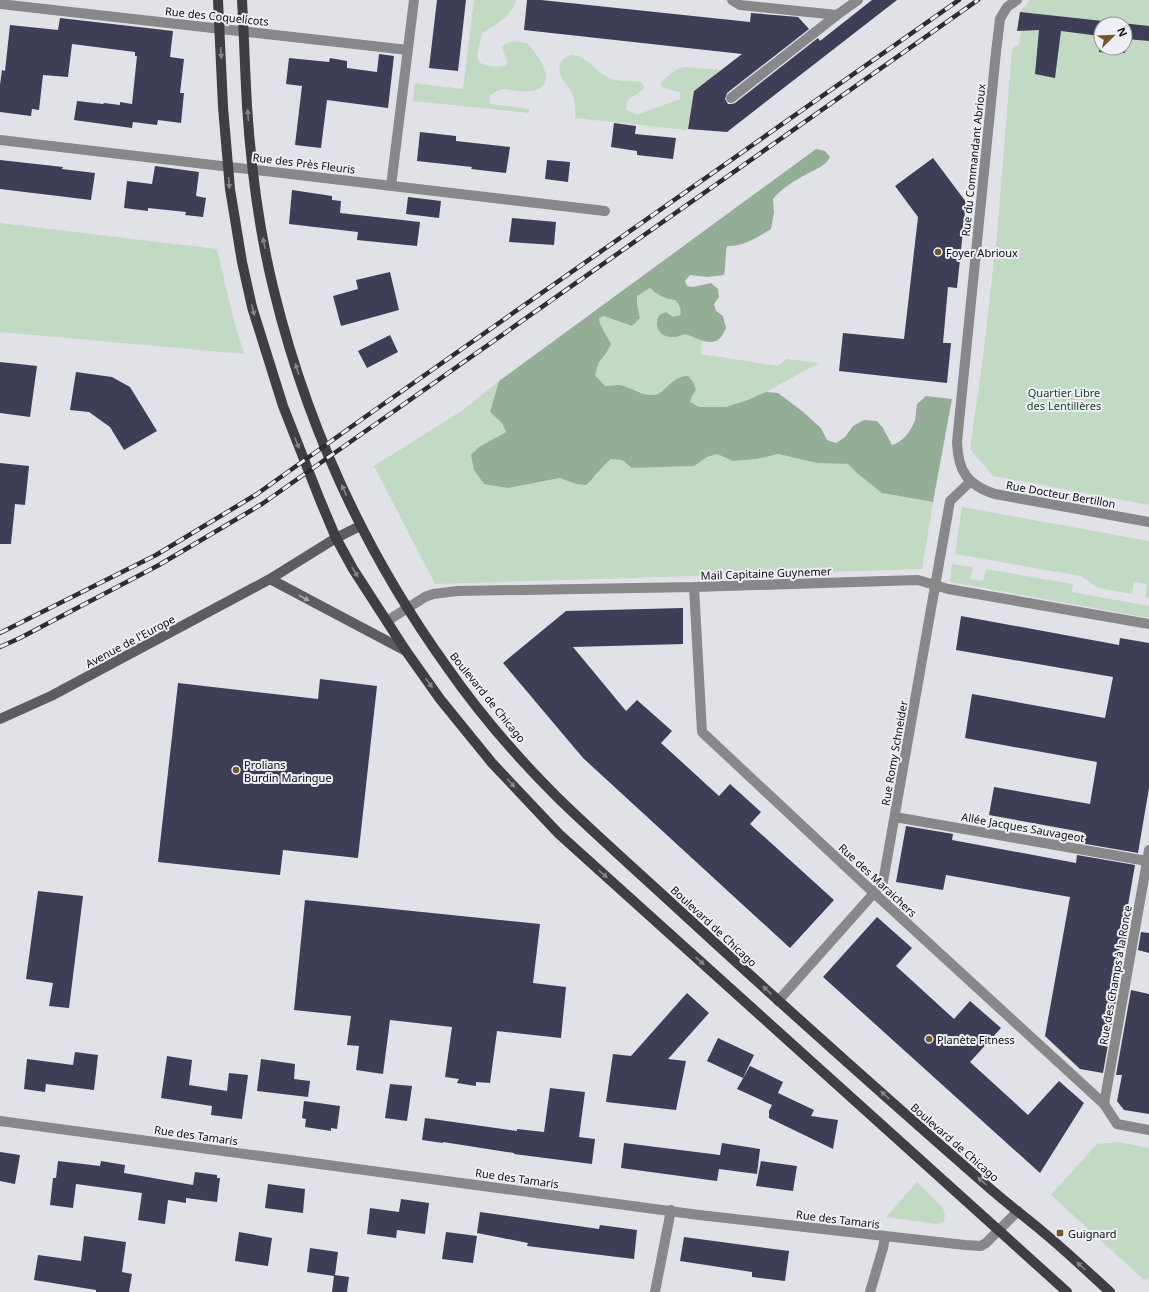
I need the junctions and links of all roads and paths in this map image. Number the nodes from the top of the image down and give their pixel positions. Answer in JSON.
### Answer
{"nodes":[{"id":1,"x":218,"y":0,"type":"edge"},
{"id":2,"x":242,"y":0,"type":"edge"},
{"id":3,"x":414,"y":0,"type":"edge"},
{"id":4,"x":732,"y":0,"type":"edge"},
{"id":5,"x":858,"y":0,"type":"edge"},
{"id":6,"x":1017,"y":0,"type":"edge"},
{"id":7,"x":0,"y":4,"type":"edge"},
{"id":8,"x":837,"y":15,"type":"junction"},
{"id":9,"x":220,"y":29,"type":"junction"},
{"id":10,"x":244,"y":32,"type":"junction"},
{"id":11,"x":408,"y":50,"type":"junction"},
{"id":12,"x":731,"y":98,"type":"dead end"},
{"id":13,"x":0,"y":140,"type":"edge"},
{"id":14,"x":228,"y":167,"type":"junction"},
{"id":15,"x":252,"y":169,"type":"junction"},
{"id":16,"x":391,"y":186,"type":"junction"},
{"id":17,"x":605,"y":210,"type":"dead end"},
{"id":18,"x":971,"y":481,"type":"junction"},
{"id":19,"x":1149,"y":522,"type":"edge"},
{"id":20,"x":360,"y":526,"type":"junction"},
{"id":21,"x":336,"y":538,"type":"junction"},
{"id":22,"x":270,"y":579,"type":"junction"},
{"id":23,"x":935,"y":585,"type":"junction"},
{"id":24,"x":694,"y":587,"type":"junction"},
{"id":25,"x":407,"y":608,"type":"junction"},
{"id":26,"x":387,"y":622,"type":"junction"},
{"id":27,"x":1149,"y":624,"type":"edge"},
{"id":28,"x":406,"y":651,"type":"junction"},
{"id":29,"x":0,"y":719,"type":"edge"},
{"id":30,"x":895,"y":817,"type":"junction"},
{"id":31,"x":1149,"y":850,"type":"edge"},
{"id":32,"x":1147,"y":861,"type":"junction"},
{"id":33,"x":874,"y":893,"type":"junction"},
{"id":34,"x":778,"y":1001,"type":"junction"},
{"id":35,"x":1104,"y":1104,"type":"junction"},
{"id":36,"x":0,"y":1121,"type":"edge"},
{"id":37,"x":1149,"y":1130,"type":"edge"},
{"id":38,"x":671,"y":1210,"type":"junction"},
{"id":39,"x":1018,"y":1211,"type":"junction"},
{"id":40,"x":999,"y":1231,"type":"junction"},
{"id":41,"x":885,"y":1237,"type":"junction"},
{"id":42,"x":655,"y":1292,"type":"edge"},
{"id":43,"x":870,"y":1292,"type":"edge"},
{"id":44,"x":1067,"y":1292,"type":"edge"},
{"id":45,"x":1110,"y":1292,"type":"edge"}],
"edges":[{"from":1,"to":9,"type":"main road"},
{"from":2,"to":10,"type":"main road","name":"Boulevard de Chicago"},
{"from":3,"to":11,"type":"street"},
{"from":4,"to":8,"type":"street"},
{"from":5,"to":8,"type":"street"},
{"from":6,"to":18,"type":"street","name":"Rue du Commandant Abrioux"},
{"from":7,"to":9,"type":"street","name":"Rue des Coquelicots"},
{"from":8,"to":12,"type":"street"},
{"from":9,"to":10,"type":"street","name":"Rue des Coquelicots"},
{"from":9,"to":14,"type":"main road","one_way":true},
{"from":10,"to":11,"type":"street","name":"Rue des Coquelicots"},
{"from":15,"to":10,"type":"main road","name":"Boulevard de Chicago","one_way":true},
{"from":11,"to":16,"type":"street"},
{"from":13,"to":14,"type":"street","name":"Rue des Près Fleuris"},
{"from":14,"to":15,"type":"street","name":"Rue des Près Fleuris"},
{"from":14,"to":21,"type":"main road","one_way":true},
{"from":15,"to":16,"type":"street","name":"Rue des Près Fleuris"},
{"from":20,"to":15,"type":"main road","name":"Boulevard de Chicago","one_way":true},
{"from":16,"to":17,"type":"street","name":"Rue des Près Fleuris"},
{"from":18,"to":19,"type":"street","name":"Rue Docteur Bertillon"},
{"from":18,"to":23,"type":"street","name":"Rue Romy Schneider"},
{"from":20,"to":21,"type":"main road","name":"Avenue de l'Europe"},
{"from":20,"to":25,"type":"main road","name":"Boulevard de Chicago"},
{"from":21,"to":22,"type":"main road","name":"Avenue de l'Europe"},
{"from":21,"to":26,"type":"main road","one_way":true},
{"from":22,"to":28,"type":"main road","one_way":true},
{"from":22,"to":29,"type":"main road","name":"Avenue de l'Europe"},
{"from":23,"to":24,"type":"street","name":"Mail Capitaine Guynemer"},
{"from":23,"to":27,"type":"street","name":"Mail Capitaine Guynemer"},
{"from":23,"to":30,"type":"street","name":"Rue Romy Schneider"},
{"from":24,"to":25,"type":"street","name":"Mail Capitaine Guynemer"},
{"from":24,"to":33,"type":"street","name":"Rue des Maraichers"},
{"from":25,"to":26,"type":"street","name":"Mail Capitaine Guynemer"},
{"from":34,"to":25,"type":"main road","name":"Boulevard de Chicago","one_way":true},
{"from":26,"to":28,"type":"main road"},
{"from":28,"to":40,"type":"main road","one_way":true},
{"from":30,"to":32,"type":"street","name":"Allée Jacques Sauvageot"},
{"from":30,"to":33,"type":"street","name":"Rue Romy Schneider"},
{"from":31,"to":32,"type":"street","name":"Rue des Champs à la Ronce"},
{"from":32,"to":35,"type":"street","name":"Rue des Champs à la Ronce"},
{"from":33,"to":34,"type":"street","name":"Rue Romy Schneider"},
{"from":33,"to":35,"type":"street","name":"Rue des Maraichers"},
{"from":39,"to":34,"type":"main road","name":"Boulevard de Chicago","one_way":true},
{"from":35,"to":37,"type":"street","name":"Rue des Maraichers"},
{"from":36,"to":38,"type":"street","name":"Rue des Tamaris"},
{"from":38,"to":41,"type":"street","name":"Rue des Tamaris"},
{"from":38,"to":42,"type":"street"},
{"from":39,"to":40,"type":"street","name":"Rue des Tamaris"},
{"from":45,"to":39,"type":"main road","name":"Boulevard de Chicago","one_way":true},
{"from":40,"to":41,"type":"street","name":"Rue des Tamaris"},
{"from":40,"to":44,"type":"main road"},
{"from":41,"to":43,"type":"street"}]}
